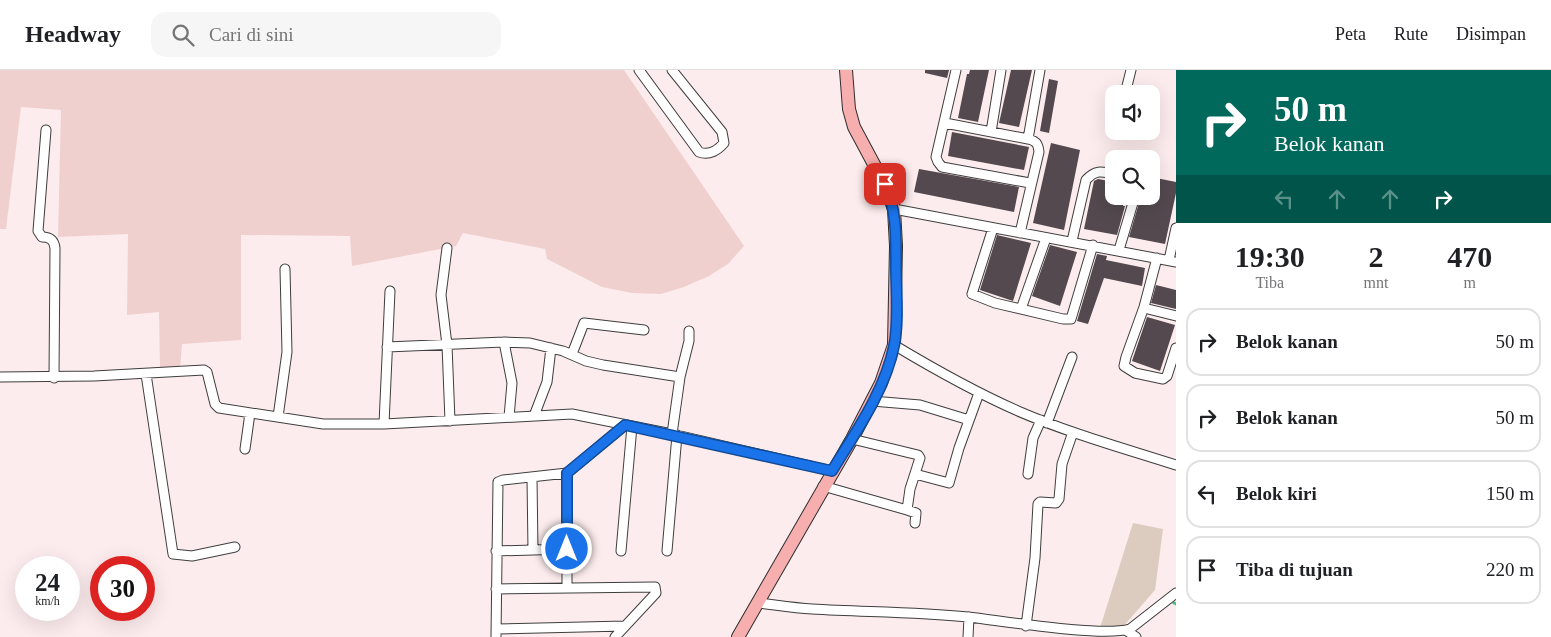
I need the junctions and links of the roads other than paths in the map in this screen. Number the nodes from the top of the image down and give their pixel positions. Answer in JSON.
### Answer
{"nodes":[{"id":1,"x":639,"y":70,"type":"edge"},
{"id":2,"x":672,"y":70,"type":"edge"},
{"id":3,"x":846,"y":70,"type":"edge"},
{"id":4,"x":956,"y":70,"type":"edge"},
{"id":5,"x":1001,"y":70,"type":"edge"},
{"id":6,"x":1040,"y":70,"type":"edge"},
{"id":7,"x":1131,"y":70,"type":"edge"},
{"id":8,"x":1127,"y":85,"type":"edge"},
{"id":9,"x":945,"y":123,"type":"junction"},
{"id":10,"x":46,"y":130,"type":"dead end"},
{"id":11,"x":991,"y":132,"type":"junction"},
{"id":12,"x":1028,"y":139,"type":"junction"},
{"id":13,"x":1105,"y":172,"type":"edge"},
{"id":14,"x":1030,"y":183,"type":"junction"},
{"id":15,"x":1131,"y":205,"type":"edge"},
{"id":16,"x":894,"y":208,"type":"junction"},
{"id":17,"x":993,"y":228,"type":"junction"},
{"id":18,"x":1176,"y":228,"type":"edge"},
{"id":19,"x":1020,"y":233,"type":"junction"},
{"id":20,"x":1046,"y":238,"type":"junction"},
{"id":21,"x":1072,"y":241,"type":"junction"},
{"id":22,"x":1093,"y":246,"type":"junction"},
{"id":23,"x":447,"y":248,"type":"dead end"},
{"id":24,"x":1118,"y":250,"type":"junction"},
{"id":25,"x":1157,"y":258,"type":"junction"},
{"id":26,"x":1172,"y":261,"type":"edge"},
{"id":27,"x":285,"y":269,"type":"dead end"},
{"id":28,"x":390,"y":291,"type":"dead end"},
{"id":29,"x":1144,"y":308,"type":"junction"},
{"id":30,"x":1021,"y":310,"type":"junction"},
{"id":31,"x":1176,"y":316,"type":"edge"},
{"id":32,"x":644,"y":330,"type":"dead end"},
{"id":33,"x":689,"y":331,"type":"dead end"},
{"id":34,"x":504,"y":342,"type":"junction"},
{"id":35,"x":447,"y":345,"type":"junction"},
{"id":36,"x":894,"y":345,"type":"junction"},
{"id":37,"x":387,"y":346,"type":"junction"},
{"id":38,"x":551,"y":348,"type":"junction"},
{"id":39,"x":1176,"y":348,"type":"edge"},
{"id":40,"x":572,"y":354,"type":"junction"},
{"id":41,"x":1072,"y":357,"type":"dead end"},
{"id":42,"x":146,"y":374,"type":"junction"},
{"id":43,"x":0,"y":377,"type":"edge"},
{"id":44,"x":680,"y":377,"type":"junction"},
{"id":45,"x":54,"y":378,"type":"junction"},
{"id":46,"x":979,"y":393,"type":"junction"},
{"id":47,"x":872,"y":401,"type":"junction"},
{"id":48,"x":250,"y":413,"type":"junction"},
{"id":49,"x":534,"y":416,"type":"junction"},
{"id":50,"x":278,"y":417,"type":"junction"},
{"id":51,"x":509,"y":417,"type":"junction"},
{"id":52,"x":969,"y":420,"type":"junction"},
{"id":53,"x":450,"y":421,"type":"junction"},
{"id":54,"x":1044,"y":422,"type":"junction"},
{"id":55,"x":384,"y":424,"type":"junction"},
{"id":56,"x":629,"y":425,"type":"junction"},
{"id":57,"x":1073,"y":432,"type":"junction"},
{"id":58,"x":675,"y":435,"type":"junction"},
{"id":59,"x":852,"y":439,"type":"junction"},
{"id":60,"x":244,"y":449,"type":"dead end"},
{"id":61,"x":1176,"y":466,"type":"edge"},
{"id":62,"x":832,"y":471,"type":"junction"},
{"id":63,"x":567,"y":473,"type":"junction"},
{"id":64,"x":915,"y":474,"type":"junction"},
{"id":65,"x":1028,"y":474,"type":"dead end"},
{"id":66,"x":532,"y":478,"type":"junction"},
{"id":67,"x":823,"y":486,"type":"junction"},
{"id":68,"x":907,"y":510,"type":"junction"},
{"id":69,"x":915,"y":523,"type":"dead end"},
{"id":70,"x":235,"y":547,"type":"dead end"},
{"id":71,"x":567,"y":549,"type":"junction"},
{"id":72,"x":533,"y":550,"type":"junction"},
{"id":73,"x":667,"y":550,"type":"dead end"},
{"id":74,"x":496,"y":551,"type":"junction"},
{"id":75,"x":621,"y":551,"type":"dead end"},
{"id":76,"x":567,"y":587,"type":"junction"},
{"id":77,"x":496,"y":589,"type":"junction"},
{"id":78,"x":1176,"y":593,"type":"edge"},
{"id":79,"x":759,"y":603,"type":"junction"},
{"id":80,"x":969,"y":617,"type":"junction"},
{"id":81,"x":625,"y":626,"type":"junction"},
{"id":82,"x":1026,"y":626,"type":"junction"},
{"id":83,"x":1127,"y":631,"type":"junction"},
{"id":84,"x":496,"y":633,"type":"edge"},
{"id":85,"x":615,"y":637,"type":"edge"},
{"id":86,"x":738,"y":637,"type":"edge"},
{"id":87,"x":968,"y":637,"type":"edge"},
{"id":88,"x":1136,"y":637,"type":"edge"}],
"edges":[{"from":1,"to":2,"type":"street"},
{"from":3,"to":16,"type":"street"},
{"from":4,"to":9,"type":"street"},
{"from":5,"to":11,"type":"street"},
{"from":6,"to":12,"type":"street"},
{"from":7,"to":8,"type":"street"},
{"from":9,"to":11,"type":"street"},
{"from":9,"to":14,"type":"street"},
{"from":10,"to":45,"type":"street"},
{"from":11,"to":12,"type":"street"},
{"from":12,"to":14,"type":"street"},
{"from":13,"to":21,"type":"street"},
{"from":14,"to":19,"type":"street"},
{"from":15,"to":24,"type":"street"},
{"from":16,"to":17,"type":"street"},
{"from":16,"to":36,"type":"street"},
{"from":17,"to":19,"type":"street"},
{"from":17,"to":30,"type":"street"},
{"from":18,"to":26,"type":"street"},
{"from":19,"to":20,"type":"street"},
{"from":20,"to":21,"type":"street"},
{"from":20,"to":30,"type":"street"},
{"from":21,"to":22,"type":"street"},
{"from":22,"to":24,"type":"street"},
{"from":22,"to":30,"type":"street"},
{"from":23,"to":35,"type":"street"},
{"from":24,"to":25,"type":"street"},
{"from":25,"to":26,"type":"street"},
{"from":25,"to":29,"type":"street"},
{"from":27,"to":50,"type":"street"},
{"from":28,"to":37,"type":"street"},
{"from":29,"to":31,"type":"street"},
{"from":29,"to":39,"type":"street"},
{"from":32,"to":40,"type":"street"},
{"from":33,"to":44,"type":"street"},
{"from":34,"to":35,"type":"street"},
{"from":34,"to":38,"type":"street"},
{"from":34,"to":51,"type":"street"},
{"from":35,"to":37,"type":"street"},
{"from":35,"to":53,"type":"street"},
{"from":36,"to":46,"type":"street"},
{"from":36,"to":47,"type":"street"},
{"from":37,"to":55,"type":"street"},
{"from":38,"to":40,"type":"street"},
{"from":38,"to":49,"type":"street"},
{"from":40,"to":44,"type":"street"},
{"from":41,"to":54,"type":"street"},
{"from":42,"to":45,"type":"street"},
{"from":42,"to":48,"type":"street"},
{"from":42,"to":70,"type":"street"},
{"from":43,"to":45,"type":"street"},
{"from":44,"to":58,"type":"street"},
{"from":46,"to":52,"type":"street"},
{"from":46,"to":54,"type":"street"},
{"from":47,"to":52,"type":"street"},
{"from":47,"to":59,"type":"street"},
{"from":48,"to":50,"type":"street"},
{"from":48,"to":60,"type":"street"},
{"from":49,"to":51,"type":"street"},
{"from":49,"to":56,"type":"street"},
{"from":50,"to":55,"type":"street"},
{"from":51,"to":53,"type":"street"},
{"from":52,"to":64,"type":"street"},
{"from":53,"to":55,"type":"street"},
{"from":54,"to":57,"type":"street"},
{"from":54,"to":65,"type":"street"},
{"from":56,"to":58,"type":"street"},
{"from":56,"to":63,"type":"street"},
{"from":56,"to":75,"type":"street"},
{"from":57,"to":61,"type":"street"},
{"from":57,"to":82,"type":"street"},
{"from":58,"to":62,"type":"street"},
{"from":58,"to":73,"type":"street"},
{"from":59,"to":62,"type":"street"},
{"from":59,"to":64,"type":"street"},
{"from":62,"to":67,"type":"street"},
{"from":63,"to":66,"type":"street"},
{"from":63,"to":71,"type":"street"},
{"from":64,"to":68,"type":"street"},
{"from":66,"to":72,"type":"street"},
{"from":66,"to":74,"type":"street"},
{"from":67,"to":68,"type":"street"},
{"from":67,"to":79,"type":"street"},
{"from":68,"to":69,"type":"street"},
{"from":71,"to":72,"type":"street"},
{"from":71,"to":76,"type":"street"},
{"from":72,"to":74,"type":"street"},
{"from":74,"to":77,"type":"street"},
{"from":76,"to":77,"type":"street"},
{"from":76,"to":81,"type":"street"},
{"from":77,"to":84,"type":"street"},
{"from":78,"to":83,"type":"street"},
{"from":79,"to":80,"type":"street"},
{"from":79,"to":86,"type":"street"},
{"from":80,"to":82,"type":"street"},
{"from":80,"to":87,"type":"street"},
{"from":81,"to":84,"type":"street"},
{"from":81,"to":85,"type":"street"},
{"from":82,"to":83,"type":"street"},
{"from":83,"to":88,"type":"street"}]}
